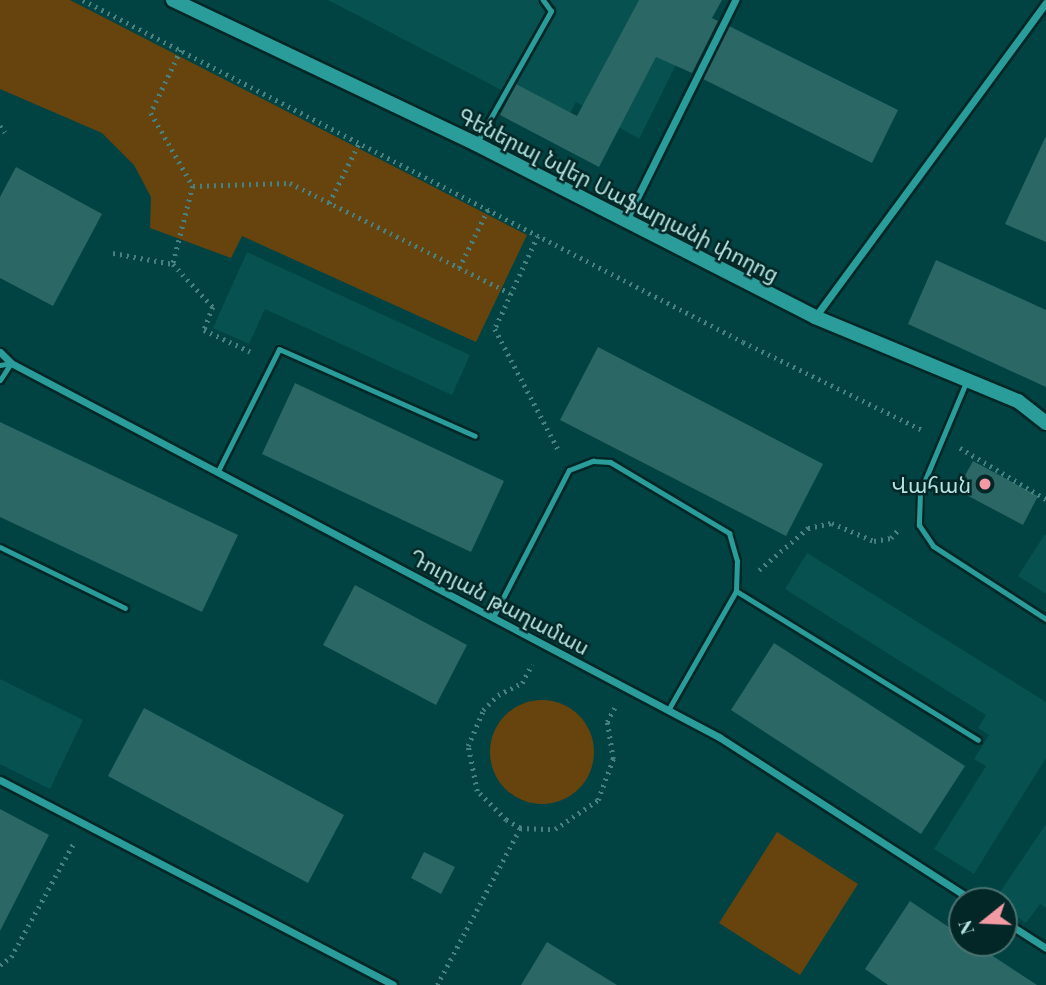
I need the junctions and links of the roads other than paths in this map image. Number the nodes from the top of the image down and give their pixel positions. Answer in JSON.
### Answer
{"nodes":[{"id":1,"x":173,"y":0,"type":"edge"},
{"id":2,"x":543,"y":0,"type":"edge"},
{"id":3,"x":735,"y":0,"type":"edge"},
{"id":4,"x":1046,"y":3,"type":"edge"},
{"id":5,"x":476,"y":144,"type":"junction"},
{"id":6,"x":626,"y":220,"type":"junction"},
{"id":7,"x":815,"y":317,"type":"junction"},
{"id":8,"x":0,"y":352,"type":"edge"},
{"id":9,"x":11,"y":363,"type":"junction"},
{"id":10,"x":0,"y":365,"type":"edge"},
{"id":11,"x":967,"y":378,"type":"junction"},
{"id":12,"x":0,"y":380,"type":"edge"},
{"id":13,"x":1018,"y":401,"type":"junction"},
{"id":14,"x":1046,"y":413,"type":"edge"},
{"id":15,"x":1046,"y":423,"type":"edge"},
{"id":16,"x":475,"y":436,"type":"dead end"},
{"id":17,"x":218,"y":471,"type":"junction"},
{"id":18,"x":0,"y":547,"type":"edge"},
{"id":19,"x":736,"y":590,"type":"junction"},
{"id":20,"x":125,"y":608,"type":"dead end"},
{"id":21,"x":493,"y":617,"type":"junction"},
{"id":22,"x":1046,"y":619,"type":"edge"},
{"id":23,"x":668,"y":710,"type":"junction"},
{"id":24,"x":978,"y":740,"type":"dead end"},
{"id":25,"x":0,"y":780,"type":"edge"},
{"id":26,"x":951,"y":887,"type":"edge"},
{"id":27,"x":1018,"y":930,"type":"edge"},
{"id":28,"x":1046,"y":948,"type":"edge"},
{"id":29,"x":393,"y":985,"type":"edge"}],
"edges":[{"from":1,"to":5,"type":"main road","name":"Գեներալ Նվեր Սաֆարյանի փողոց"},
{"from":2,"to":5,"type":"lane"},
{"from":3,"to":6,"type":"street"},
{"from":4,"to":7,"type":"street"},
{"from":5,"to":6,"type":"main road","name":"Գեներալ Նվեր Սաֆարյանի փողոց"},
{"from":6,"to":7,"type":"main road","name":"Գեներալ Նվեր Սաֆարյանի փողոց"},
{"from":7,"to":11,"type":"main road","name":"Գեներալ Նվեր Սաֆարյանի փողոց"},
{"from":8,"to":9,"type":"street","name":"Դուրյան թաղամաս"},
{"from":9,"to":10,"type":"lane"},
{"from":9,"to":12,"type":"lane"},
{"from":9,"to":17,"type":"street","name":"Դուրյան թաղամաս"},
{"from":11,"to":13,"type":"main road","name":"Գեներալ Նվեր Սաֆարյանի փողոց"},
{"from":11,"to":22,"type":"lane"},
{"from":13,"to":14,"type":"main road"},
{"from":13,"to":15,"type":"main road","name":"Գեներալ Նվեր Սաֆարյանի փողոց"},
{"from":16,"to":17,"type":"lane"},
{"from":17,"to":21,"type":"street","name":"Դուրյան թաղամաս"},
{"from":18,"to":20,"type":"lane"},
{"from":19,"to":21,"type":"lane"},
{"from":19,"to":23,"type":"lane"},
{"from":19,"to":24,"type":"lane"},
{"from":21,"to":23,"type":"street","name":"Դուրյան թաղամաս"},
{"from":23,"to":26,"type":"street","name":"Դուրյան թաղամաս"},
{"from":25,"to":29,"type":"street"},
{"from":27,"to":28,"type":"street"}]}
